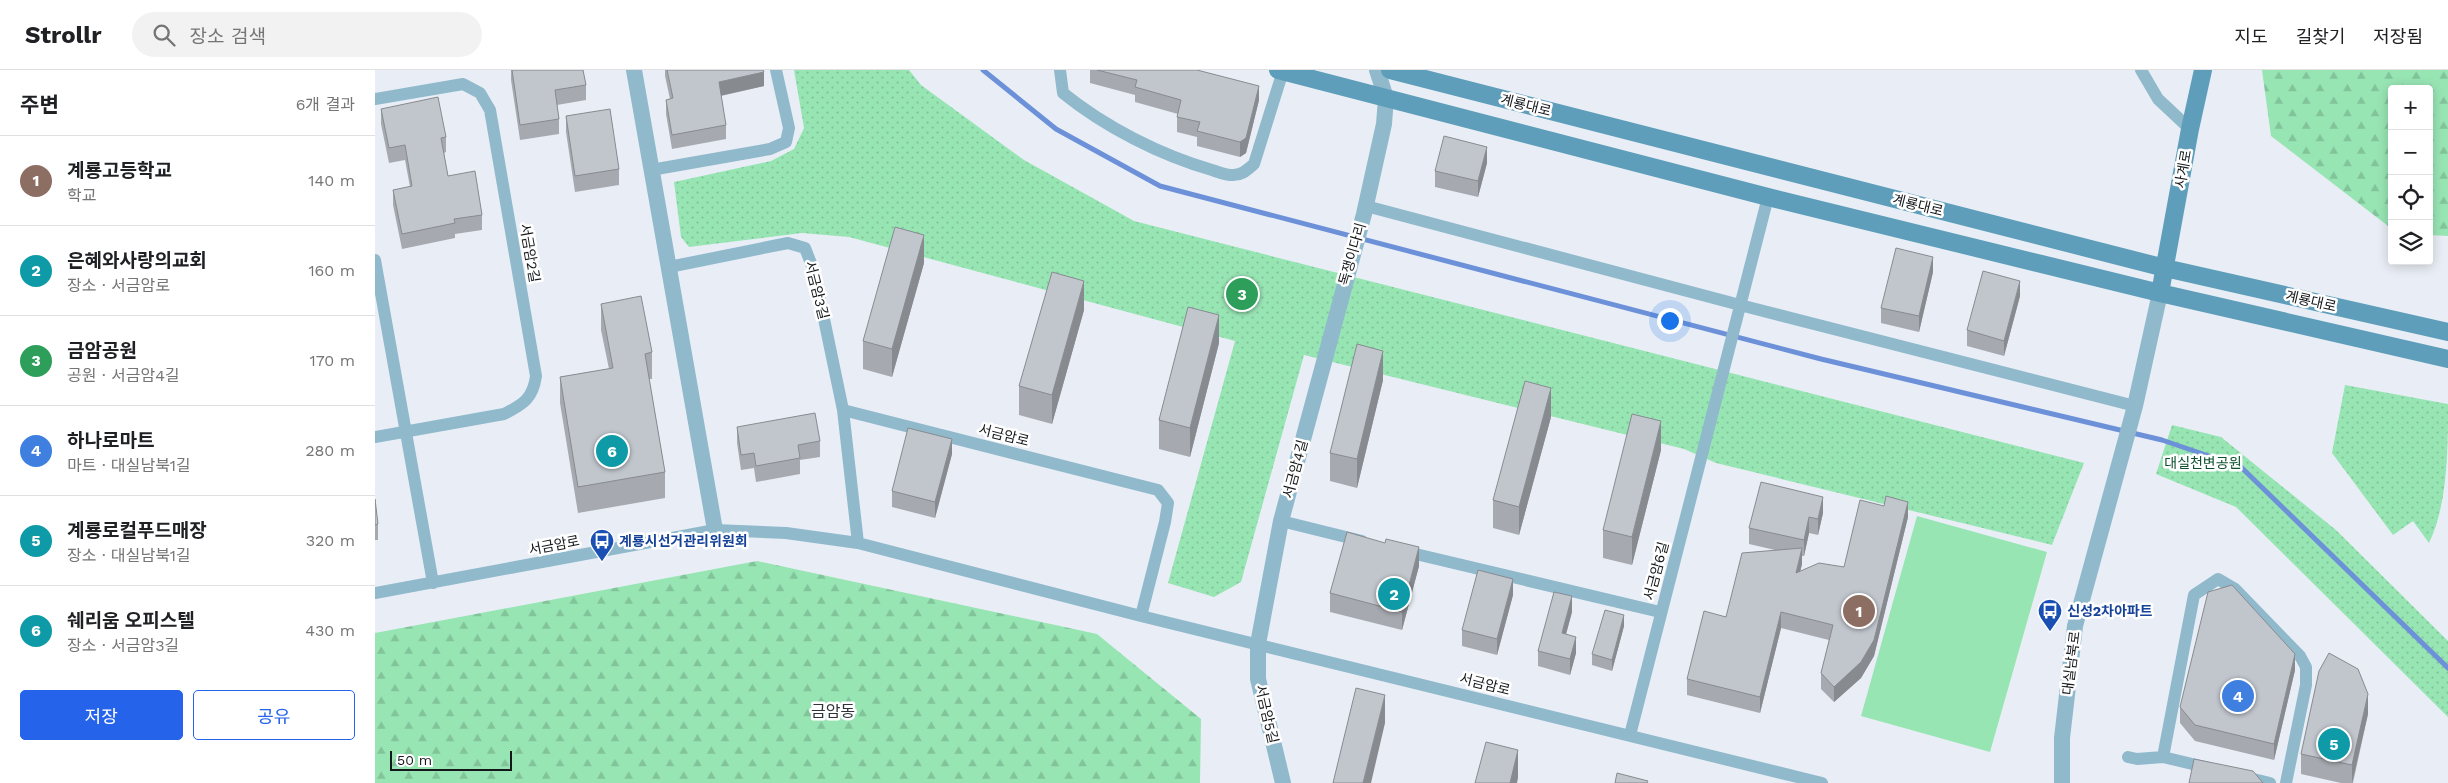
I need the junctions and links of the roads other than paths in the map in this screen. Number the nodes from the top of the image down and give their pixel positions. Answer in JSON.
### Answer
{"nodes":[{"id":1,"x":634,"y":70,"type":"edge"},
{"id":2,"x":776,"y":70,"type":"edge"},
{"id":3,"x":1060,"y":70,"type":"edge"},
{"id":4,"x":1377,"y":70,"type":"edge"},
{"id":5,"x":1390,"y":70,"type":"edge"},
{"id":6,"x":2141,"y":70,"type":"edge"},
{"id":7,"x":2203,"y":70,"type":"edge"},
{"id":8,"x":1281,"y":71,"type":"edge"},
{"id":9,"x":1386,"y":98,"type":"junction"},
{"id":10,"x":375,"y":99,"type":"edge"},
{"id":11,"x":2190,"y":129,"type":"junction"},
{"id":12,"x":651,"y":170,"type":"junction"},
{"id":13,"x":1768,"y":197,"type":"junction"},
{"id":14,"x":1365,"y":210,"type":"junction"},
{"id":15,"x":375,"y":260,"type":"edge"},
{"id":16,"x":669,"y":267,"type":"junction"},
{"id":17,"x":2165,"y":268,"type":"junction"},
{"id":18,"x":2160,"y":294,"type":"junction"},
{"id":19,"x":1341,"y":295,"type":"joint"},
{"id":20,"x":1740,"y":305,"type":"junction"},
{"id":21,"x":2448,"y":332,"type":"edge"},
{"id":22,"x":2448,"y":359,"type":"edge"},
{"id":23,"x":2135,"y":406,"type":"junction"},
{"id":24,"x":843,"y":410,"type":"junction"},
{"id":25,"x":406,"y":432,"type":"junction"},
{"id":26,"x":375,"y":437,"type":"edge"},
{"id":27,"x":1281,"y":522,"type":"junction"},
{"id":28,"x":715,"y":530,"type":"junction"},
{"id":29,"x":858,"y":543,"type":"junction"},
{"id":30,"x":1374,"y":544,"type":"edge"},
{"id":31,"x":1392,"y":548,"type":"edge"},
{"id":32,"x":433,"y":583,"type":"junction"},
{"id":33,"x":375,"y":593,"type":"edge"},
{"id":34,"x":1661,"y":612,"type":"junction"},
{"id":35,"x":1141,"y":616,"type":"junction"},
{"id":36,"x":1258,"y":644,"type":"junction"},
{"id":37,"x":1630,"y":735,"type":"junction"},
{"id":38,"x":2128,"y":757,"type":"dead end"},
{"id":39,"x":2163,"y":757,"type":"junction"},
{"id":40,"x":1283,"y":783,"type":"edge"},
{"id":41,"x":1822,"y":783,"type":"edge"},
{"id":42,"x":2062,"y":783,"type":"edge"},
{"id":43,"x":2269,"y":783,"type":"edge"},
{"id":44,"x":2286,"y":783,"type":"edge"}],
"edges":[{"from":1,"to":12,"type":"street"},
{"from":2,"to":12,"type":"street"},
{"from":3,"to":8,"type":"street"},
{"from":4,"to":9,"type":"street"},
{"from":5,"to":17,"type":"main road","name":"계룡대로"},
{"from":6,"to":11,"type":"street"},
{"from":7,"to":11,"type":"main road","name":"사계로"},
{"from":8,"to":9,"type":"main road","name":"계룡대로"},
{"from":9,"to":13,"type":"main road","name":"계룡대로"},
{"from":9,"to":14,"type":"street"},
{"from":10,"to":25,"type":"street","name":"서금암2길"},
{"from":11,"to":17,"type":"main road","name":"사계로"},
{"from":12,"to":16,"type":"street"},
{"from":13,"to":18,"type":"main road","name":"계룡대로"},
{"from":13,"to":20,"type":"street"},
{"from":14,"to":19,"type":"street","name":"독쟁이다리"},
{"from":14,"to":20,"type":"street"},
{"from":15,"to":25,"type":"street"},
{"from":16,"to":24,"type":"street","name":"서금암3길"},
{"from":16,"to":28,"type":"street"},
{"from":17,"to":18,"type":"main road"},
{"from":17,"to":21,"type":"main road","name":"계룡대로"},
{"from":18,"to":22,"type":"main road","name":"계룡대로"},
{"from":18,"to":23,"type":"street"},
{"from":19,"to":27,"type":"street","name":"서금암4길"},
{"from":20,"to":23,"type":"street"},
{"from":20,"to":34,"type":"street","name":"서금암6길"},
{"from":23,"to":42,"type":"street","name":"대실남북로"},
{"from":24,"to":29,"type":"street"},
{"from":24,"to":35,"type":"street","name":"서금암로"},
{"from":25,"to":26,"type":"street","name":"서금암2길"},
{"from":25,"to":32,"type":"street"},
{"from":27,"to":30,"type":"street"},
{"from":27,"to":36,"type":"street","name":"서금암4길"},
{"from":28,"to":29,"type":"street","name":"서금암로"},
{"from":28,"to":32,"type":"street","name":"서금암로"},
{"from":29,"to":35,"type":"street","name":"서금암로"},
{"from":31,"to":34,"type":"street"},
{"from":32,"to":33,"type":"street","name":"서금암로"},
{"from":34,"to":37,"type":"street","name":"서금암6길"},
{"from":35,"to":36,"type":"street","name":"서금암로"},
{"from":36,"to":37,"type":"street","name":"서금암로"},
{"from":36,"to":40,"type":"street","name":"서금암5길"},
{"from":37,"to":41,"type":"street","name":"서금암로"},
{"from":38,"to":39,"type":"street"},
{"from":39,"to":43,"type":"street"},
{"from":39,"to":44,"type":"street"}]}
